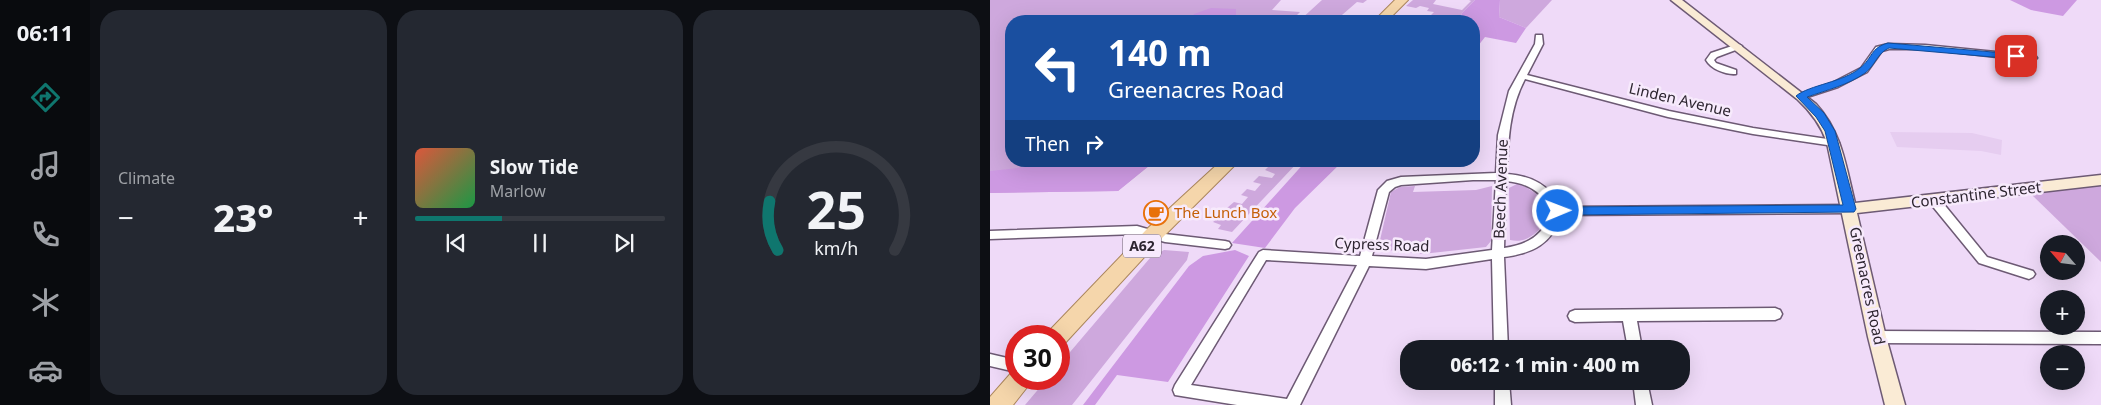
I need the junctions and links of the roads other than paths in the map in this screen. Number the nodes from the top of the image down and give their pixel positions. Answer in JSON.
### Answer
{"nodes":[{"id":1,"x":1402,"y":0,"type":"edge"},
{"id":2,"x":1676,"y":0,"type":"edge"},
{"id":3,"x":1386,"y":15,"type":"edge"},
{"id":4,"x":1539,"y":37,"type":"dead end"},
{"id":5,"x":1738,"y":46,"type":"junction"},
{"id":6,"x":2026,"y":48,"type":"dead end"},
{"id":7,"x":1732,"y":72,"type":"dead end"},
{"id":8,"x":1522,"y":76,"type":"junction"},
{"id":9,"x":1801,"y":96,"type":"junction"},
{"id":10,"x":1834,"y":143,"type":"junction"},
{"id":11,"x":1225,"y":167,"type":"edge"},
{"id":12,"x":1501,"y":177,"type":"junction"},
{"id":13,"x":2101,"y":180,"type":"edge"},
{"id":14,"x":1934,"y":200,"type":"junction"},
{"id":15,"x":1850,"y":209,"type":"junction"},
{"id":16,"x":1558,"y":211,"type":"junction"},
{"id":17,"x":1154,"y":234,"type":"junction"},
{"id":18,"x":990,"y":235,"type":"edge"},
{"id":19,"x":1224,"y":245,"type":"dead end"},
{"id":20,"x":1498,"y":254,"type":"junction"},
{"id":21,"x":1365,"y":261,"type":"junction"},
{"id":22,"x":2029,"y":274,"type":"dead end"},
{"id":23,"x":1775,"y":314,"type":"dead end"},
{"id":24,"x":1575,"y":316,"type":"dead end"},
{"id":25,"x":1629,"y":316,"type":"junction"},
{"id":26,"x":1068,"y":325,"type":"edge"},
{"id":27,"x":1877,"y":337,"type":"junction"},
{"id":28,"x":2101,"y":338,"type":"edge"},
{"id":29,"x":1502,"y":340,"type":"edge"},
{"id":30,"x":1633,"y":340,"type":"edge"},
{"id":31,"x":990,"y":360,"type":"edge"},
{"id":32,"x":1005,"y":363,"type":"edge"},
{"id":33,"x":1011,"y":390,"type":"edge"},
{"id":34,"x":1502,"y":390,"type":"edge"},
{"id":35,"x":1642,"y":390,"type":"edge"},
{"id":36,"x":1217,"y":400,"type":"edge"},
{"id":37,"x":998,"y":405,"type":"edge"},
{"id":38,"x":1286,"y":405,"type":"edge"},
{"id":39,"x":1292,"y":405,"type":"edge"},
{"id":40,"x":1503,"y":405,"type":"edge"},
{"id":41,"x":1644,"y":405,"type":"edge"},
{"id":42,"x":1895,"y":405,"type":"edge"}],
"edges":[{"from":1,"to":3,"type":"main road"},
{"from":2,"to":5,"type":"street","name":"Greenacres Road"},
{"from":4,"to":8,"type":"street","name":"Beech Avenue"},
{"from":5,"to":7,"type":"street"},
{"from":5,"to":9,"type":"street","name":"Greenacres Road"},
{"from":6,"to":9,"type":"street"},
{"from":8,"to":10,"type":"street","name":"Linden Avenue"},
{"from":8,"to":12,"type":"street","name":"Beech Avenue"},
{"from":9,"to":10,"type":"street","name":"Greenacres Road"},
{"from":10,"to":15,"type":"street","name":"Greenacres Road"},
{"from":11,"to":17,"type":"main road","number":"A62"},
{"from":12,"to":16,"type":"street"},
{"from":12,"to":20,"type":"street","name":"Beech Avenue"},
{"from":12,"to":21,"type":"street"},
{"from":13,"to":14,"type":"street","name":"Constantine Street"},
{"from":14,"to":15,"type":"street","name":"Constantine Street"},
{"from":14,"to":22,"type":"street"},
{"from":15,"to":16,"type":"street"},
{"from":15,"to":27,"type":"street","name":"Greenacres Road"},
{"from":16,"to":20,"type":"street","name":"Cypress Road"},
{"from":17,"to":18,"type":"street"},
{"from":17,"to":19,"type":"street"},
{"from":17,"to":26,"type":"main road","number":"A62"},
{"from":20,"to":21,"type":"street","name":"Cypress Road"},
{"from":20,"to":29,"type":"street","name":"Beech Avenue"},
{"from":21,"to":36,"type":"street","name":"Cypress Road"},
{"from":21,"to":39,"type":"street"},
{"from":23,"to":25,"type":"street"},
{"from":24,"to":25,"type":"street"},
{"from":25,"to":30,"type":"street"},
{"from":27,"to":28,"type":"street"},
{"from":27,"to":42,"type":"street","name":"Greenacres Road"},
{"from":31,"to":32,"type":"street"},
{"from":33,"to":37,"type":"main road"},
{"from":34,"to":40,"type":"street"},
{"from":35,"to":41,"type":"street"},
{"from":36,"to":38,"type":"street"}]}
